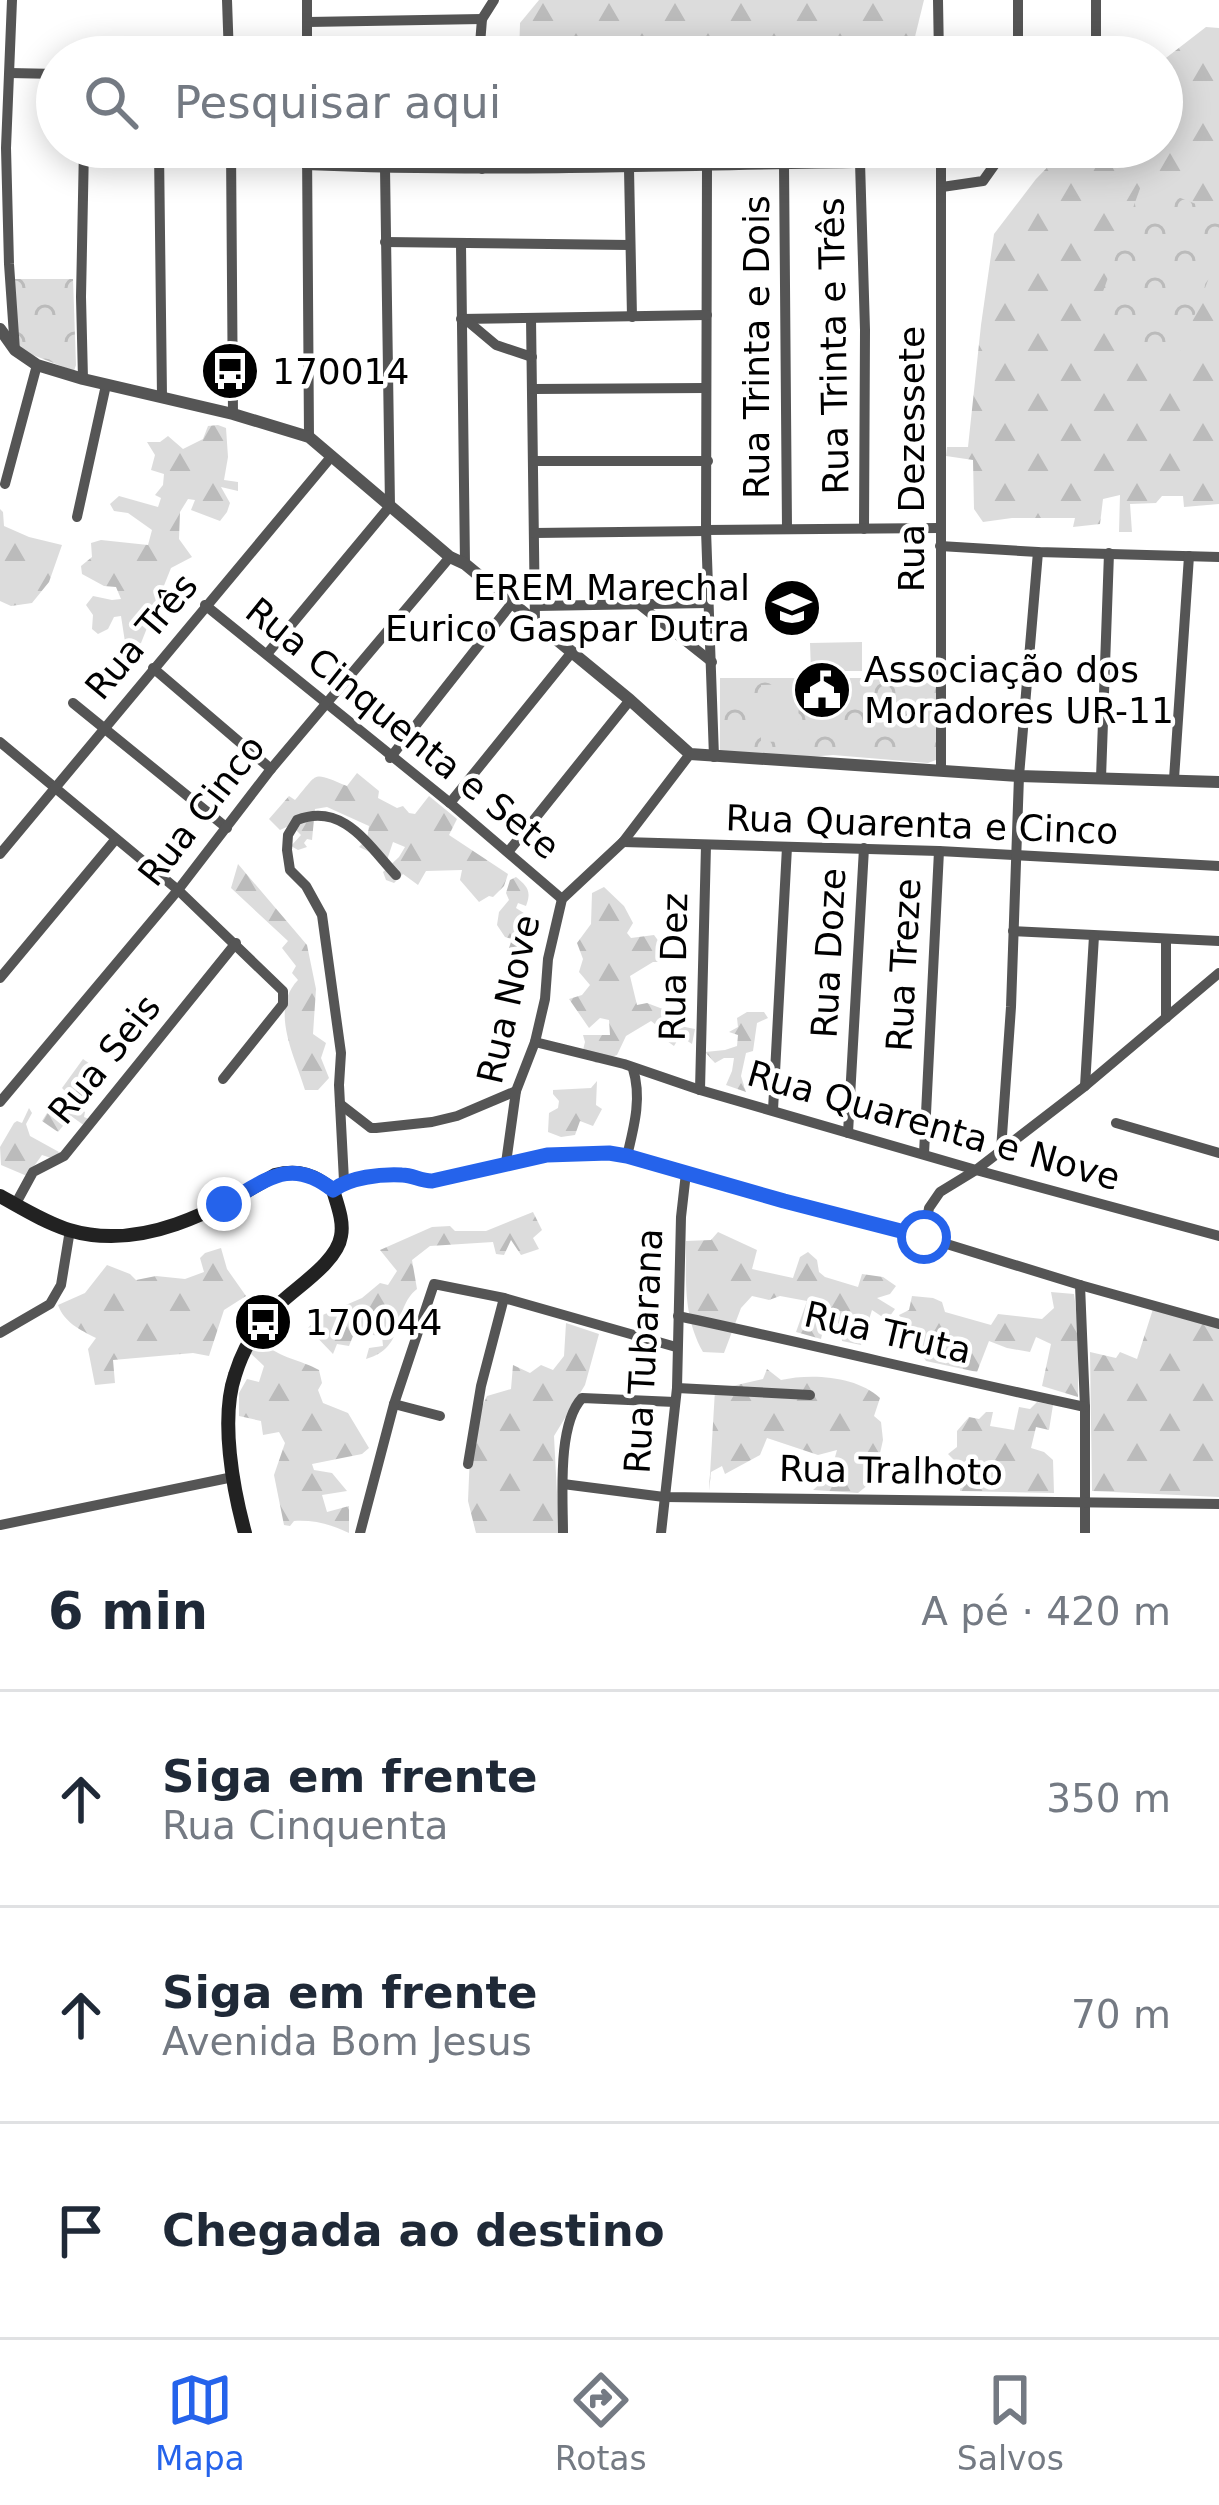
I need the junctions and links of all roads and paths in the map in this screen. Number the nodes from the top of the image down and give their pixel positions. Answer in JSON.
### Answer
{"nodes":[{"id":1,"x":12,"y":0,"type":"edge"},
{"id":2,"x":227,"y":0,"type":"edge"},
{"id":3,"x":308,"y":0,"type":"edge"},
{"id":4,"x":494,"y":0,"type":"edge"},
{"id":5,"x":938,"y":0,"type":"edge"},
{"id":6,"x":1018,"y":0,"type":"edge"},
{"id":7,"x":1096,"y":0,"type":"edge"},
{"id":8,"x":482,"y":19,"type":"junction"},
{"id":9,"x":308,"y":22,"type":"junction"},
{"id":10,"x":228,"y":36,"type":"edge"},
{"id":11,"x":308,"y":36,"type":"edge"},
{"id":12,"x":481,"y":36,"type":"edge"},
{"id":13,"x":939,"y":36,"type":"edge"},
{"id":14,"x":1018,"y":36,"type":"edge"},
{"id":15,"x":1096,"y":36,"type":"edge"},
{"id":16,"x":10,"y":73,"type":"junction"},
{"id":17,"x":36,"y":74,"type":"edge"},
{"id":18,"x":84,"y":168,"type":"edge"},
{"id":19,"x":159,"y":168,"type":"edge"},
{"id":20,"x":232,"y":168,"type":"edge"},
{"id":21,"x":306,"y":168,"type":"edge"},
{"id":22,"x":385,"y":168,"type":"joint"},
{"id":23,"x":668,"y":168,"type":"edge"},
{"id":24,"x":706,"y":168,"type":"edge"},
{"id":25,"x":784,"y":168,"type":"edge"},
{"id":26,"x":860,"y":168,"type":"edge"},
{"id":27,"x":942,"y":168,"type":"edge"},
{"id":28,"x":992,"y":168,"type":"edge"},
{"id":29,"x":482,"y":169,"type":"joint"},
{"id":30,"x":629,"y":169,"type":"junction"},
{"id":31,"x":942,"y":188,"type":"junction"},
{"id":32,"x":385,"y":242,"type":"junction"},
{"id":33,"x":461,"y":244,"type":"junction"},
{"id":34,"x":630,"y":245,"type":"junction"},
{"id":35,"x":706,"y":315,"type":"junction"},
{"id":36,"x":632,"y":317,"type":"junction"},
{"id":37,"x":531,"y":318,"type":"junction"},
{"id":38,"x":463,"y":319,"type":"junction"},
{"id":39,"x":0,"y":329,"type":"edge"},
{"id":40,"x":15,"y":350,"type":"junction"},
{"id":41,"x":532,"y":357,"type":"junction"},
{"id":42,"x":37,"y":365,"type":"junction"},
{"id":43,"x":83,"y":380,"type":"junction"},
{"id":44,"x":106,"y":385,"type":"junction"},
{"id":45,"x":706,"y":388,"type":"junction"},
{"id":46,"x":532,"y":389,"type":"junction"},
{"id":47,"x":162,"y":397,"type":"junction"},
{"id":48,"x":233,"y":414,"type":"junction"},
{"id":49,"x":0,"y":432,"type":"edge"},
{"id":50,"x":17,"y":436,"type":"junction"},
{"id":51,"x":309,"y":437,"type":"junction"},
{"id":52,"x":331,"y":457,"type":"junction"},
{"id":53,"x":533,"y":461,"type":"junction"},
{"id":54,"x":708,"y":461,"type":"junction"},
{"id":55,"x":6,"y":463,"type":"edge"},
{"id":56,"x":5,"y":484,"type":"dead end"},
{"id":57,"x":390,"y":506,"type":"junction"},
{"id":58,"x":77,"y":517,"type":"dead end"},
{"id":59,"x":939,"y":528,"type":"junction"},
{"id":60,"x":788,"y":529,"type":"junction"},
{"id":61,"x":864,"y":529,"type":"junction"},
{"id":62,"x":706,"y":531,"type":"junction"},
{"id":63,"x":533,"y":533,"type":"junction"},
{"id":64,"x":940,"y":547,"type":"junction"},
{"id":65,"x":1038,"y":552,"type":"junction"},
{"id":66,"x":1109,"y":554,"type":"junction"},
{"id":67,"x":450,"y":556,"type":"junction"},
{"id":68,"x":1189,"y":556,"type":"junction"},
{"id":69,"x":1219,"y":557,"type":"edge"},
{"id":70,"x":465,"y":564,"type":"junction"},
{"id":71,"x":512,"y":603,"type":"junction"},
{"id":72,"x":708,"y":603,"type":"junction"},
{"id":73,"x":205,"y":605,"type":"junction"},
{"id":74,"x":640,"y":605,"type":"junction"},
{"id":75,"x":536,"y":606,"type":"junction"},
{"id":76,"x":535,"y":622,"type":"junction"},
{"id":77,"x":572,"y":652,"type":"junction"},
{"id":78,"x":268,"y":654,"type":"junction"},
{"id":79,"x":712,"y":662,"type":"junction"},
{"id":80,"x":153,"y":668,"type":"junction"},
{"id":81,"x":630,"y":700,"type":"junction"},
{"id":82,"x":73,"y":703,"type":"dead end"},
{"id":83,"x":325,"y":704,"type":"junction"},
{"id":84,"x":104,"y":728,"type":"junction"},
{"id":85,"x":0,"y":742,"type":"edge"},
{"id":86,"x":690,"y":754,"type":"junction"},
{"id":87,"x":713,"y":757,"type":"junction"},
{"id":88,"x":391,"y":758,"type":"junction"},
{"id":89,"x":271,"y":769,"type":"junction"},
{"id":90,"x":940,"y":770,"type":"junction"},
{"id":91,"x":1019,"y":776,"type":"junction"},
{"id":92,"x":1101,"y":778,"type":"junction"},
{"id":93,"x":1174,"y":779,"type":"junction"},
{"id":94,"x":1219,"y":782,"type":"edge"},
{"id":95,"x":55,"y":788,"type":"junction"},
{"id":96,"x":450,"y":803,"type":"junction"},
{"id":97,"x":227,"y":828,"type":"junction"},
{"id":98,"x":115,"y":840,"type":"junction"},
{"id":99,"x":623,"y":842,"type":"junction"},
{"id":100,"x":706,"y":845,"type":"junction"},
{"id":101,"x":787,"y":847,"type":"junction"},
{"id":102,"x":864,"y":848,"type":"junction"},
{"id":103,"x":939,"y":851,"type":"junction"},
{"id":104,"x":1,"y":852,"type":"edge"},
{"id":105,"x":508,"y":853,"type":"junction"},
{"id":106,"x":1014,"y":856,"type":"junction"},
{"id":107,"x":1219,"y":866,"type":"edge"},
{"id":108,"x":396,"y":875,"type":"dead end"},
{"id":109,"x":178,"y":890,"type":"junction"},
{"id":110,"x":562,"y":899,"type":"junction"},
{"id":111,"x":1013,"y":931,"type":"junction"},
{"id":112,"x":1094,"y":936,"type":"junction"},
{"id":113,"x":1166,"y":940,"type":"junction"},
{"id":114,"x":1219,"y":941,"type":"edge"},
{"id":115,"x":236,"y":943,"type":"junction"},
{"id":116,"x":1219,"y":974,"type":"edge"},
{"id":117,"x":0,"y":978,"type":"edge"},
{"id":118,"x":1166,"y":1018,"type":"junction"},
{"id":119,"x":535,"y":1042,"type":"junction"},
{"id":120,"x":632,"y":1069,"type":"junction"},
{"id":121,"x":223,"y":1079,"type":"dead end"},
{"id":122,"x":1085,"y":1086,"type":"junction"},
{"id":123,"x":517,"y":1090,"type":"junction"},
{"id":124,"x":700,"y":1090,"type":"junction"},
{"id":125,"x":0,"y":1102,"type":"edge"},
{"id":126,"x":340,"y":1104,"type":"junction"},
{"id":127,"x":773,"y":1110,"type":"junction"},
{"id":128,"x":1116,"y":1123,"type":"dead end"},
{"id":129,"x":848,"y":1132,"type":"junction"},
{"id":130,"x":1001,"y":1150,"type":"junction"},
{"id":131,"x":924,"y":1154,"type":"junction"},
{"id":132,"x":1219,"y":1154,"type":"edge"},
{"id":133,"x":627,"y":1156,"type":"junction"},
{"id":134,"x":506,"y":1163,"type":"junction"},
{"id":135,"x":976,"y":1170,"type":"junction"},
{"id":136,"x":686,"y":1173,"type":"junction"},
{"id":137,"x":339,"y":1186,"type":"junction"},
{"id":138,"x":0,"y":1196,"type":"edge"},
{"id":139,"x":15,"y":1204,"type":"junction"},
{"id":140,"x":70,"y":1230,"type":"junction"},
{"id":141,"x":1219,"y":1236,"type":"edge"},
{"id":142,"x":924,"y":1237,"type":"junction"},
{"id":143,"x":1080,"y":1285,"type":"junction"},
{"id":144,"x":504,"y":1298,"type":"junction"},
{"id":145,"x":678,"y":1316,"type":"junction"},
{"id":146,"x":1219,"y":1324,"type":"edge"},
{"id":147,"x":0,"y":1333,"type":"edge"},
{"id":148,"x":676,"y":1347,"type":"junction"},
{"id":149,"x":677,"y":1388,"type":"junction"},
{"id":150,"x":810,"y":1395,"type":"dead end"},
{"id":151,"x":675,"y":1402,"type":"junction"},
{"id":152,"x":394,"y":1404,"type":"junction"},
{"id":153,"x":1085,"y":1407,"type":"junction"},
{"id":154,"x":440,"y":1416,"type":"dead end"},
{"id":155,"x":468,"y":1464,"type":"dead end"},
{"id":156,"x":233,"y":1478,"type":"junction"},
{"id":157,"x":563,"y":1484,"type":"junction"},
{"id":158,"x":664,"y":1497,"type":"junction"},
{"id":159,"x":1084,"y":1504,"type":"junction"},
{"id":160,"x":1219,"y":1504,"type":"edge"},
{"id":161,"x":0,"y":1525,"type":"edge"},
{"id":162,"x":245,"y":1533,"type":"edge"},
{"id":163,"x":360,"y":1533,"type":"edge"},
{"id":164,"x":563,"y":1533,"type":"edge"},
{"id":165,"x":661,"y":1533,"type":"edge"},
{"id":166,"x":1085,"y":1533,"type":"edge"}],
"edges":[{"from":1,"to":16,"type":"street"},
{"from":2,"to":10,"type":"street"},
{"from":3,"to":9,"type":"street"},
{"from":4,"to":8,"type":"street"},
{"from":5,"to":13,"type":"street"},
{"from":6,"to":14,"type":"street"},
{"from":7,"to":15,"type":"street"},
{"from":8,"to":9,"type":"street"},
{"from":8,"to":12,"type":"street"},
{"from":9,"to":11,"type":"street"},
{"from":16,"to":17,"type":"street"},
{"from":16,"to":40,"type":"street"},
{"from":18,"to":43,"type":"street"},
{"from":19,"to":47,"type":"street"},
{"from":20,"to":48,"type":"street"},
{"from":21,"to":51,"type":"street"},
{"from":22,"to":29,"type":"street"},
{"from":22,"to":32,"type":"street"},
{"from":23,"to":30,"type":"street"},
{"from":24,"to":35,"type":"street"},
{"from":25,"to":60,"type":"street","name":"Rua Trinta e Dois"},
{"from":26,"to":61,"type":"street","name":"Rua Trinta e Três"},
{"from":27,"to":31,"type":"street","name":"Rua Dezessete"},
{"from":28,"to":31,"type":"street"},
{"from":29,"to":30,"type":"street"},
{"from":30,"to":34,"type":"street"},
{"from":31,"to":59,"type":"street","name":"Rua Dezessete"},
{"from":32,"to":33,"type":"street"},
{"from":32,"to":57,"type":"street"},
{"from":33,"to":34,"type":"street"},
{"from":33,"to":38,"type":"street"},
{"from":34,"to":36,"type":"street"},
{"from":35,"to":36,"type":"street"},
{"from":35,"to":45,"type":"street"},
{"from":36,"to":37,"type":"street"},
{"from":37,"to":38,"type":"street"},
{"from":37,"to":41,"type":"street"},
{"from":38,"to":41,"type":"street"},
{"from":38,"to":70,"type":"street"},
{"from":39,"to":40,"type":"street"},
{"from":40,"to":42,"type":"street"},
{"from":41,"to":46,"type":"street"},
{"from":42,"to":43,"type":"street"},
{"from":42,"to":50,"type":"street"},
{"from":43,"to":44,"type":"street"},
{"from":44,"to":47,"type":"street"},
{"from":44,"to":58,"type":"street"},
{"from":45,"to":46,"type":"street"},
{"from":45,"to":54,"type":"street"},
{"from":46,"to":53,"type":"street"},
{"from":47,"to":48,"type":"street"},
{"from":48,"to":51,"type":"street"},
{"from":49,"to":50,"type":"street"},
{"from":50,"to":55,"type":"street"},
{"from":51,"to":52,"type":"street"},
{"from":52,"to":57,"type":"street"},
{"from":52,"to":73,"type":"street","name":"Rua Três"},
{"from":53,"to":54,"type":"street"},
{"from":53,"to":63,"type":"street"},
{"from":54,"to":62,"type":"street"},
{"from":55,"to":56,"type":"street"},
{"from":57,"to":67,"type":"street"},
{"from":57,"to":78,"type":"street"},
{"from":59,"to":61,"type":"street"},
{"from":59,"to":64,"type":"street","name":"Rua Dezessete"},
{"from":60,"to":61,"type":"street"},
{"from":60,"to":62,"type":"street"},
{"from":62,"to":63,"type":"street"},
{"from":62,"to":72,"type":"street"},
{"from":63,"to":75,"type":"street"},
{"from":64,"to":65,"type":"street"},
{"from":64,"to":90,"type":"street","name":"Rua Dezessete"},
{"from":65,"to":66,"type":"street"},
{"from":65,"to":91,"type":"street"},
{"from":66,"to":68,"type":"street"},
{"from":66,"to":92,"type":"street"},
{"from":67,"to":70,"type":"street"},
{"from":67,"to":83,"type":"street","name":"Rua Cinco"},
{"from":68,"to":69,"type":"street"},
{"from":68,"to":93,"type":"street"},
{"from":70,"to":71,"type":"street"},
{"from":71,"to":76,"type":"street"},
{"from":71,"to":88,"type":"street"},
{"from":72,"to":74,"type":"street"},
{"from":72,"to":79,"type":"street"},
{"from":73,"to":78,"type":"street","name":"Rua Cinquenta e Sete"},
{"from":73,"to":80,"type":"street","name":"Rua Três"},
{"from":74,"to":75,"type":"street"},
{"from":74,"to":79,"type":"street"},
{"from":75,"to":76,"type":"street"},
{"from":76,"to":77,"type":"street"},
{"from":77,"to":81,"type":"street"},
{"from":77,"to":96,"type":"street"},
{"from":78,"to":83,"type":"street","name":"Rua Cinquenta e Sete"},
{"from":79,"to":87,"type":"street"},
{"from":80,"to":84,"type":"street","name":"Rua Três"},
{"from":80,"to":89,"type":"street"},
{"from":81,"to":86,"type":"street"},
{"from":81,"to":105,"type":"street"},
{"from":82,"to":84,"type":"street"},
{"from":83,"to":88,"type":"street","name":"Rua Cinquenta e Sete"},
{"from":83,"to":89,"type":"street","name":"Rua Cinco"},
{"from":84,"to":95,"type":"street","name":"Rua Três"},
{"from":84,"to":97,"type":"street"},
{"from":85,"to":95,"type":"street"},
{"from":86,"to":87,"type":"street"},
{"from":86,"to":99,"type":"street","name":"Rua Nove"},
{"from":87,"to":90,"type":"street"},
{"from":88,"to":96,"type":"street","name":"Rua Cinquenta e Sete"},
{"from":89,"to":97,"type":"street","name":"Rua Cinco"},
{"from":90,"to":91,"type":"street"},
{"from":91,"to":92,"type":"street"},
{"from":91,"to":106,"type":"street"},
{"from":92,"to":93,"type":"street"},
{"from":93,"to":94,"type":"street"},
{"from":95,"to":98,"type":"street"},
{"from":95,"to":104,"type":"street","name":"Rua Três"},
{"from":96,"to":105,"type":"street","name":"Rua Cinquenta e Sete"},
{"from":97,"to":109,"type":"street","name":"Rua Cinco"},
{"from":98,"to":109,"type":"street"},
{"from":98,"to":117,"type":"street"},
{"from":99,"to":100,"type":"street","name":"Rua Quarenta e Cinco"},
{"from":99,"to":110,"type":"street","name":"Rua Nove"},
{"from":100,"to":101,"type":"street","name":"Rua Quarenta e Cinco"},
{"from":100,"to":124,"type":"street","name":"Rua Dez"},
{"from":101,"to":102,"type":"street","name":"Rua Quarenta e Cinco"},
{"from":101,"to":127,"type":"street"},
{"from":102,"to":103,"type":"street","name":"Rua Quarenta e Cinco"},
{"from":102,"to":129,"type":"street","name":"Rua Doze"},
{"from":103,"to":106,"type":"street","name":"Rua Quarenta e Cinco"},
{"from":103,"to":131,"type":"street","name":"Rua Treze"},
{"from":105,"to":110,"type":"street","name":"Rua Cinquenta e Sete"},
{"from":106,"to":107,"type":"street","name":"Rua Quarenta e Cinco"},
{"from":106,"to":111,"type":"street"},
{"from":108,"to":126,"type":"street"},
{"from":109,"to":115,"type":"street"},
{"from":109,"to":125,"type":"street","name":"Rua Cinco"},
{"from":110,"to":119,"type":"street","name":"Rua Nove"},
{"from":111,"to":112,"type":"street"},
{"from":111,"to":130,"type":"street"},
{"from":112,"to":113,"type":"street"},
{"from":112,"to":122,"type":"street"},
{"from":113,"to":114,"type":"street"},
{"from":113,"to":118,"type":"street"},
{"from":115,"to":121,"type":"street"},
{"from":115,"to":139,"type":"street","name":"Rua Seis"},
{"from":116,"to":118,"type":"street"},
{"from":118,"to":122,"type":"street"},
{"from":119,"to":120,"type":"street","name":"Rua Quarenta e Nove"},
{"from":119,"to":123,"type":"street","name":"Rua Nove"},
{"from":120,"to":124,"type":"street","name":"Rua Quarenta e Nove"},
{"from":120,"to":133,"type":"street"},
{"from":122,"to":130,"type":"street"},
{"from":123,"to":126,"type":"street"},
{"from":123,"to":134,"type":"street","name":"Rua Nove"},
{"from":124,"to":127,"type":"street","name":"Rua Quarenta e Nove"},
{"from":126,"to":137,"type":"street"},
{"from":127,"to":129,"type":"street","name":"Rua Quarenta e Nove"},
{"from":128,"to":132,"type":"street"},
{"from":129,"to":131,"type":"street","name":"Rua Quarenta e Nove"},
{"from":130,"to":135,"type":"street"},
{"from":131,"to":135,"type":"street","name":"Rua Quarenta e Nove"},
{"from":133,"to":134,"type":"street"},
{"from":133,"to":136,"type":"street"},
{"from":134,"to":137,"type":"street"},
{"from":135,"to":141,"type":"street","name":"Rua Quarenta e Nove"},
{"from":135,"to":142,"type":"street"},
{"from":136,"to":142,"type":"street"},
{"from":136,"to":145,"type":"street","name":"Rua Tubarana"},
{"from":137,"to":140,"type":"main road"},
{"from":137,"to":156,"type":"main road"},
{"from":138,"to":139,"type":"main road"},
{"from":139,"to":140,"type":"main road"},
{"from":140,"to":147,"type":"street"},
{"from":142,"to":143,"type":"street"},
{"from":143,"to":146,"type":"street"},
{"from":143,"to":153,"type":"street"},
{"from":144,"to":148,"type":"street"},
{"from":144,"to":152,"type":"street"},
{"from":144,"to":155,"type":"street"},
{"from":145,"to":148,"type":"street","name":"Rua Tubarana"},
{"from":145,"to":153,"type":"street","name":"Rua Truta"},
{"from":148,"to":149,"type":"street","name":"Rua Tubarana"},
{"from":149,"to":150,"type":"street","name":"Rua Tralhoto"},
{"from":149,"to":151,"type":"street","name":"Rua Tubarana"},
{"from":151,"to":157,"type":"street"},
{"from":151,"to":158,"type":"street","name":"Rua Tubarana"},
{"from":152,"to":154,"type":"street"},
{"from":152,"to":163,"type":"street"},
{"from":153,"to":159,"type":"street"},
{"from":156,"to":161,"type":"street"},
{"from":156,"to":162,"type":"main road"},
{"from":157,"to":158,"type":"street","name":"Rua Tralhoto"},
{"from":157,"to":164,"type":"street"},
{"from":158,"to":159,"type":"street","name":"Rua Tralhoto"},
{"from":158,"to":165,"type":"street","name":"Rua Tubarana"},
{"from":159,"to":160,"type":"street","name":"Rua Tralhoto"},
{"from":159,"to":166,"type":"street"}]}
